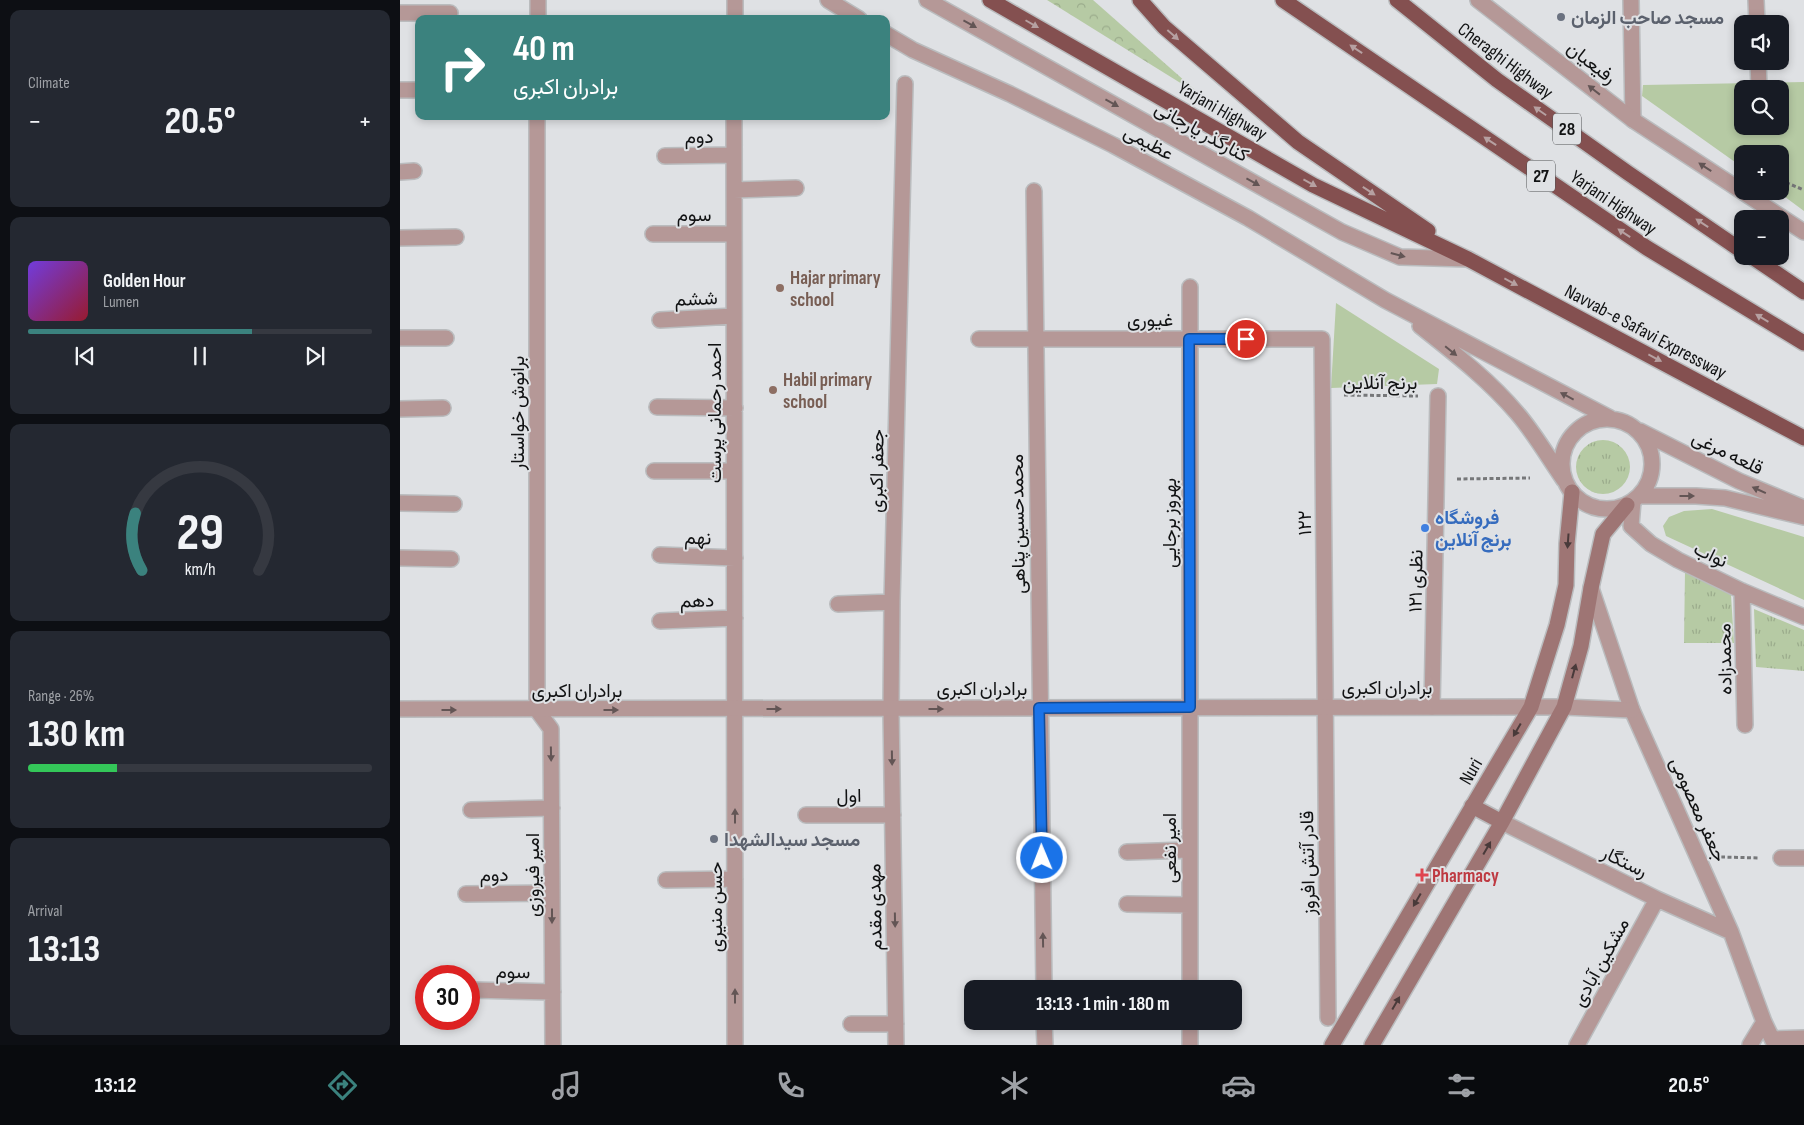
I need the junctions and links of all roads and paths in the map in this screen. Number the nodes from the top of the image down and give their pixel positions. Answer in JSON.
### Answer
{"nodes":[{"id":1,"x":538,"y":0,"type":"edge"},
{"id":2,"x":735,"y":0,"type":"edge"},
{"id":3,"x":828,"y":0,"type":"edge"},
{"id":4,"x":840,"y":0,"type":"edge"},
{"id":5,"x":927,"y":0,"type":"edge"},
{"id":6,"x":990,"y":0,"type":"edge"},
{"id":7,"x":1140,"y":0,"type":"edge"},
{"id":8,"x":1284,"y":0,"type":"edge"},
{"id":9,"x":1397,"y":0,"type":"edge"},
{"id":10,"x":1478,"y":0,"type":"edge"},
{"id":11,"x":1631,"y":0,"type":"edge"},
{"id":12,"x":1756,"y":0,"type":"edge"},
{"id":13,"x":400,"y":13,"type":"edge"},
{"id":14,"x":450,"y":14,"type":"dead end"},
{"id":15,"x":538,"y":15,"type":"edge"},
{"id":16,"x":735,"y":15,"type":"edge"},
{"id":17,"x":853,"y":15,"type":"edge"},
{"id":18,"x":856,"y":15,"type":"edge"},
{"id":19,"x":1757,"y":15,"type":"edge"},
{"id":20,"x":890,"y":36,"type":"edge"},
{"id":21,"x":905,"y":84,"type":"dead end"},
{"id":22,"x":400,"y":90,"type":"edge"},
{"id":23,"x":415,"y":90,"type":"edge"},
{"id":24,"x":537,"y":120,"type":"edge"},
{"id":25,"x":734,"y":120,"type":"edge"},
{"id":26,"x":1633,"y":120,"type":"junction"},
{"id":27,"x":734,"y":155,"type":"junction"},
{"id":28,"x":666,"y":156,"type":"dead end"},
{"id":29,"x":1789,"y":184,"type":"edge"},
{"id":30,"x":796,"y":188,"type":"dead end"},
{"id":31,"x":734,"y":190,"type":"junction"},
{"id":32,"x":1804,"y":190,"type":"edge"},
{"id":33,"x":1034,"y":191,"type":"dead end"},
{"id":34,"x":1804,"y":232,"type":"edge"},
{"id":35,"x":653,"y":234,"type":"dead end"},
{"id":36,"x":734,"y":234,"type":"junction"},
{"id":37,"x":456,"y":237,"type":"dead end"},
{"id":38,"x":400,"y":238,"type":"edge"},
{"id":39,"x":1734,"y":246,"type":"edge"},
{"id":40,"x":1468,"y":259,"type":"junction"},
{"id":41,"x":1764,"y":265,"type":"edge"},
{"id":42,"x":1190,"y":287,"type":"dead end"},
{"id":43,"x":1804,"y":292,"type":"edge"},
{"id":44,"x":1385,"y":300,"type":"junction"},
{"id":45,"x":734,"y":316,"type":"junction"},
{"id":46,"x":660,"y":320,"type":"dead end"},
{"id":47,"x":400,"y":338,"type":"edge"},
{"id":48,"x":446,"y":338,"type":"dead end"},
{"id":49,"x":979,"y":339,"type":"dead end"},
{"id":50,"x":1036,"y":339,"type":"junction"},
{"id":51,"x":1189,"y":339,"type":"junction"},
{"id":52,"x":1322,"y":339,"type":"joint"},
{"id":53,"x":1804,"y":343,"type":"edge"},
{"id":54,"x":1322,"y":395,"type":"junction"},
{"id":55,"x":1438,"y":396,"type":"joint"},
{"id":56,"x":656,"y":407,"type":"dead end"},
{"id":57,"x":444,"y":408,"type":"dead end"},
{"id":58,"x":734,"y":408,"type":"junction"},
{"id":59,"x":400,"y":409,"type":"edge"},
{"id":60,"x":1610,"y":418,"type":"junction"},
{"id":61,"x":1637,"y":429,"type":"junction"},
{"id":62,"x":1804,"y":438,"type":"edge"},
{"id":63,"x":654,"y":471,"type":"dead end"},
{"id":64,"x":734,"y":471,"type":"junction"},
{"id":65,"x":1530,"y":478,"type":"dead end"},
{"id":66,"x":1436,"y":479,"type":"junction"},
{"id":67,"x":1572,"y":492,"type":"junction"},
{"id":68,"x":1633,"y":501,"type":"junction"},
{"id":69,"x":400,"y":503,"type":"edge"},
{"id":70,"x":454,"y":504,"type":"dead end"},
{"id":71,"x":1804,"y":508,"type":"edge"},
{"id":72,"x":1804,"y":517,"type":"edge"},
{"id":73,"x":660,"y":556,"type":"dead end"},
{"id":74,"x":400,"y":558,"type":"edge"},
{"id":75,"x":451,"y":558,"type":"dead end"},
{"id":76,"x":735,"y":558,"type":"junction"},
{"id":77,"x":1591,"y":588,"type":"junction"},
{"id":78,"x":1742,"y":591,"type":"junction"},
{"id":79,"x":892,"y":602,"type":"junction"},
{"id":80,"x":838,"y":604,"type":"dead end"},
{"id":81,"x":1804,"y":617,"type":"edge"},
{"id":82,"x":735,"y":618,"type":"junction"},
{"id":83,"x":660,"y":621,"type":"dead end"},
{"id":84,"x":1190,"y":707,"type":"junction"},
{"id":85,"x":1325,"y":707,"type":"junction"},
{"id":86,"x":1432,"y":707,"type":"junction"},
{"id":87,"x":1530,"y":707,"type":"junction"},
{"id":88,"x":1564,"y":707,"type":"junction"},
{"id":89,"x":1039,"y":708,"type":"junction"},
{"id":90,"x":400,"y":709,"type":"edge"},
{"id":91,"x":735,"y":709,"type":"junction"},
{"id":92,"x":892,"y":709,"type":"junction"},
{"id":93,"x":537,"y":710,"type":"junction"},
{"id":94,"x":1632,"y":710,"type":"junction"},
{"id":95,"x":1746,"y":725,"type":"dead end"},
{"id":96,"x":1472,"y":806,"type":"junction"},
{"id":97,"x":552,"y":808,"type":"junction"},
{"id":98,"x":471,"y":810,"type":"dead end"},
{"id":99,"x":806,"y":815,"type":"dead end"},
{"id":100,"x":893,"y":815,"type":"junction"},
{"id":101,"x":1502,"y":822,"type":"junction"},
{"id":102,"x":1189,"y":850,"type":"junction"},
{"id":103,"x":1127,"y":852,"type":"dead end"},
{"id":104,"x":1698,"y":857,"type":"junction"},
{"id":105,"x":1780,"y":858,"type":"joint"},
{"id":106,"x":1804,"y":858,"type":"edge"},
{"id":107,"x":735,"y":879,"type":"junction"},
{"id":108,"x":666,"y":880,"type":"dead end"},
{"id":109,"x":552,"y":893,"type":"junction"},
{"id":110,"x":466,"y":894,"type":"dead end"},
{"id":111,"x":1657,"y":899,"type":"junction"},
{"id":112,"x":1127,"y":904,"type":"dead end"},
{"id":113,"x":1190,"y":905,"type":"junction"},
{"id":114,"x":1732,"y":932,"type":"junction"},
{"id":115,"x":1044,"y":980,"type":"edge"},
{"id":116,"x":1190,"y":980,"type":"edge"},
{"id":117,"x":480,"y":990,"type":"edge"},
{"id":118,"x":553,"y":992,"type":"junction"},
{"id":119,"x":1328,"y":1018,"type":"dead end"},
{"id":120,"x":1764,"y":1022,"type":"junction"},
{"id":121,"x":851,"y":1024,"type":"dead end"},
{"id":122,"x":896,"y":1024,"type":"junction"},
{"id":123,"x":1044,"y":1030,"type":"edge"},
{"id":124,"x":1190,"y":1030,"type":"edge"},
{"id":125,"x":1804,"y":1038,"type":"edge"},
{"id":126,"x":1774,"y":1042,"type":"edge"},
{"id":127,"x":553,"y":1045,"type":"edge"},
{"id":128,"x":735,"y":1045,"type":"edge"},
{"id":129,"x":896,"y":1045,"type":"edge"},
{"id":130,"x":1044,"y":1045,"type":"edge"},
{"id":131,"x":1190,"y":1045,"type":"edge"},
{"id":132,"x":1332,"y":1045,"type":"edge"},
{"id":133,"x":1372,"y":1045,"type":"edge"},
{"id":134,"x":1578,"y":1045,"type":"edge"},
{"id":135,"x":1750,"y":1045,"type":"edge"}],
"edges":[{"from":1,"to":15,"type":"street"},
{"from":2,"to":16,"type":"street"},
{"from":3,"to":17,"type":"street"},
{"from":4,"to":18,"type":"street"},
{"from":5,"to":40,"type":"street","name":"کنارگذر یارجانی","one_way":true},
{"from":6,"to":40,"type":"highway","name":"Yarjani Highway","one_way":true},
{"from":7,"to":40,"type":"highway","one_way":true},
{"from":53,"to":8,"type":"highway","name":"Yarjani Highway","number":"27","one_way":true},
{"from":39,"to":9,"type":"highway","name":"Cheraghi Highway","number":"28","one_way":true},
{"from":26,"to":10,"type":"street","name":"رفیعیان","one_way":true},
{"from":11,"to":26,"type":"street"},
{"from":12,"to":19,"type":"street"},
{"from":13,"to":14,"type":"street"},
{"from":20,"to":44,"type":"street","name":"عظیمی"},
{"from":21,"to":79,"type":"street","name":"جعفر اکبری"},
{"from":22,"to":23,"type":"street"},
{"from":24,"to":93,"type":"street","name":"برانوش خواستار"},
{"from":25,"to":27,"type":"street","name":"احمد رحمانی پرست"},
{"from":34,"to":26,"type":"street","name":"رفیعیان","one_way":true},
{"from":27,"to":28,"type":"street","name":"دوم"},
{"from":27,"to":31,"type":"street","name":"احمد رحمانی پرست"},
{"from":29,"to":32,"type":"path"},
{"from":30,"to":31,"type":"street"},
{"from":31,"to":36,"type":"street","name":"احمد رحمانی پرست"},
{"from":33,"to":50,"type":"street","name":"محمدحسین پناهی"},
{"from":35,"to":36,"type":"street","name":"سوم"},
{"from":36,"to":45,"type":"street","name":"احمد رحمانی پرست"},
{"from":37,"to":38,"type":"street"},
{"from":40,"to":62,"type":"highway","name":"Navvab-e Safavi Expressway","one_way":true},
{"from":41,"to":43,"type":"highway"},
{"from":42,"to":51,"type":"street","name":"بهروز برجایی"},
{"from":60,"to":44,"type":"street","one_way":true},
{"from":44,"to":67,"type":"street","one_way":true},
{"from":45,"to":46,"type":"street","name":"ششم"},
{"from":45,"to":58,"type":"street","name":"احمد رحمانی پرست"},
{"from":47,"to":48,"type":"street"},
{"from":49,"to":50,"type":"street","name":"غیوری"},
{"from":50,"to":51,"type":"street","name":"غیوری"},
{"from":50,"to":89,"type":"street","name":"محمدحسین پناهی"},
{"from":51,"to":52,"type":"street","name":"غیوری"},
{"from":51,"to":84,"type":"street","name":"بهروز برجایی"},
{"from":52,"to":54,"type":"street","name":"۱۲۲"},
{"from":54,"to":55,"type":"path","name":"برنج آنلاین"},
{"from":54,"to":85,"type":"street","name":"۱۲۲"},
{"from":55,"to":66,"type":"street","name":"نظری ۱۲۱"},
{"from":56,"to":58,"type":"street"},
{"from":57,"to":59,"type":"street"},
{"from":58,"to":64,"type":"street","name":"احمد رحمانی پرست"},
{"from":60,"to":61,"type":"street"},
{"from":60,"to":67,"type":"street"},
{"from":61,"to":68,"type":"street"},
{"from":71,"to":61,"type":"street","name":"قلعه مرغی","one_way":true},
{"from":63,"to":64,"type":"street"},
{"from":64,"to":76,"type":"street","name":"احمد رحمانی پرست"},
{"from":65,"to":66,"type":"path"},
{"from":66,"to":86,"type":"street","name":"نظری ۱۲۱"},
{"from":67,"to":68,"type":"street"},
{"from":67,"to":87,"type":"main road","name":"Nuri","one_way":true},
{"from":68,"to":72,"type":"street","one_way":true},
{"from":68,"to":77,"type":"main road"},
{"from":68,"to":78,"type":"street","name":"نواب"},
{"from":69,"to":70,"type":"street"},
{"from":73,"to":76,"type":"street","name":"نهم"},
{"from":74,"to":75,"type":"street"},
{"from":76,"to":82,"type":"street","name":"احمد رحمانی پرست"},
{"from":88,"to":77,"type":"main road","one_way":true},
{"from":77,"to":94,"type":"street","name":"جعفر معصومی"},
{"from":78,"to":81,"type":"street","name":"نواب"},
{"from":78,"to":95,"type":"street","name":"محمدزاده"},
{"from":79,"to":80,"type":"street"},
{"from":79,"to":92,"type":"street","name":"جعفر اکبری"},
{"from":82,"to":83,"type":"street","name":"دهم"},
{"from":82,"to":91,"type":"street","name":"احمد رحمانی پرست"},
{"from":84,"to":85,"type":"street","name":"برادران اکبری"},
{"from":84,"to":89,"type":"street","name":"برادران اکبری"},
{"from":84,"to":102,"type":"street","name":"امیر نفعی"},
{"from":85,"to":86,"type":"street","name":"برادران اکبری"},
{"from":85,"to":119,"type":"street","name":"قادر آتش افروز"},
{"from":86,"to":87,"type":"street","name":"برادران اکبری"},
{"from":87,"to":88,"type":"street","name":"برادران اکبری"},
{"from":87,"to":96,"type":"main road","name":"Nuri","one_way":true},
{"from":88,"to":94,"type":"street","name":"برادران اکبری"},
{"from":88,"to":101,"type":"main road"},
{"from":92,"to":89,"type":"street","name":"برادران اکبری","one_way":true},
{"from":115,"to":89,"type":"street","name":"محمدحسین پناهی","one_way":true},
{"from":90,"to":93,"type":"street","name":"برادران اکبری","one_way":true},
{"from":91,"to":92,"type":"street","name":"برادران اکبری","one_way":true},
{"from":93,"to":91,"type":"street","name":"برادران اکبری","one_way":true},
{"from":107,"to":91,"type":"street","name":"حسن منیری","one_way":true},
{"from":92,"to":100,"type":"street","name":"مهدی مقدم","one_way":true},
{"from":93,"to":97,"type":"street","name":"امیر فیروزی","one_way":true},
{"from":94,"to":104,"type":"street","name":"جعفر معصومی"},
{"from":96,"to":101,"type":"main road"},
{"from":96,"to":132,"type":"main road","name":"Nuri","one_way":true},
{"from":97,"to":98,"type":"street"},
{"from":97,"to":109,"type":"street","name":"امیر فیروزی"},
{"from":99,"to":100,"type":"street","name":"اول"},
{"from":100,"to":122,"type":"street","name":"مهدی مقدم","one_way":true},
{"from":101,"to":111,"type":"street","name":"رستگار"},
{"from":133,"to":101,"type":"main road","one_way":true},
{"from":102,"to":103,"type":"street"},
{"from":102,"to":113,"type":"street","name":"امیر نفعی"},
{"from":104,"to":105,"type":"path"},
{"from":104,"to":114,"type":"street","name":"جعفر معصومی"},
{"from":105,"to":106,"type":"street"},
{"from":107,"to":108,"type":"street"},
{"from":128,"to":107,"type":"street","name":"حسن منیری","one_way":true},
{"from":109,"to":110,"type":"street","name":"دوم"},
{"from":109,"to":118,"type":"street","name":"امیر فیروزی","one_way":true},
{"from":111,"to":114,"type":"street","name":"رستگار"},
{"from":111,"to":134,"type":"street","name":"مشکین آبادی"},
{"from":112,"to":113,"type":"street"},
{"from":113,"to":116,"type":"street","name":"امیر نفعی"},
{"from":114,"to":120,"type":"street","name":"جعفر معصومی"},
{"from":117,"to":118,"type":"street","name":"سوم"},
{"from":118,"to":127,"type":"street","name":"امیر فیروزی"},
{"from":120,"to":126,"type":"street","name":"جعفر معصومی"},
{"from":120,"to":135,"type":"street"},
{"from":121,"to":122,"type":"street"},
{"from":122,"to":129,"type":"street","name":"مهدی مقدم"},
{"from":123,"to":130,"type":"street"},
{"from":124,"to":131,"type":"street"},
{"from":125,"to":126,"type":"street"}]}
